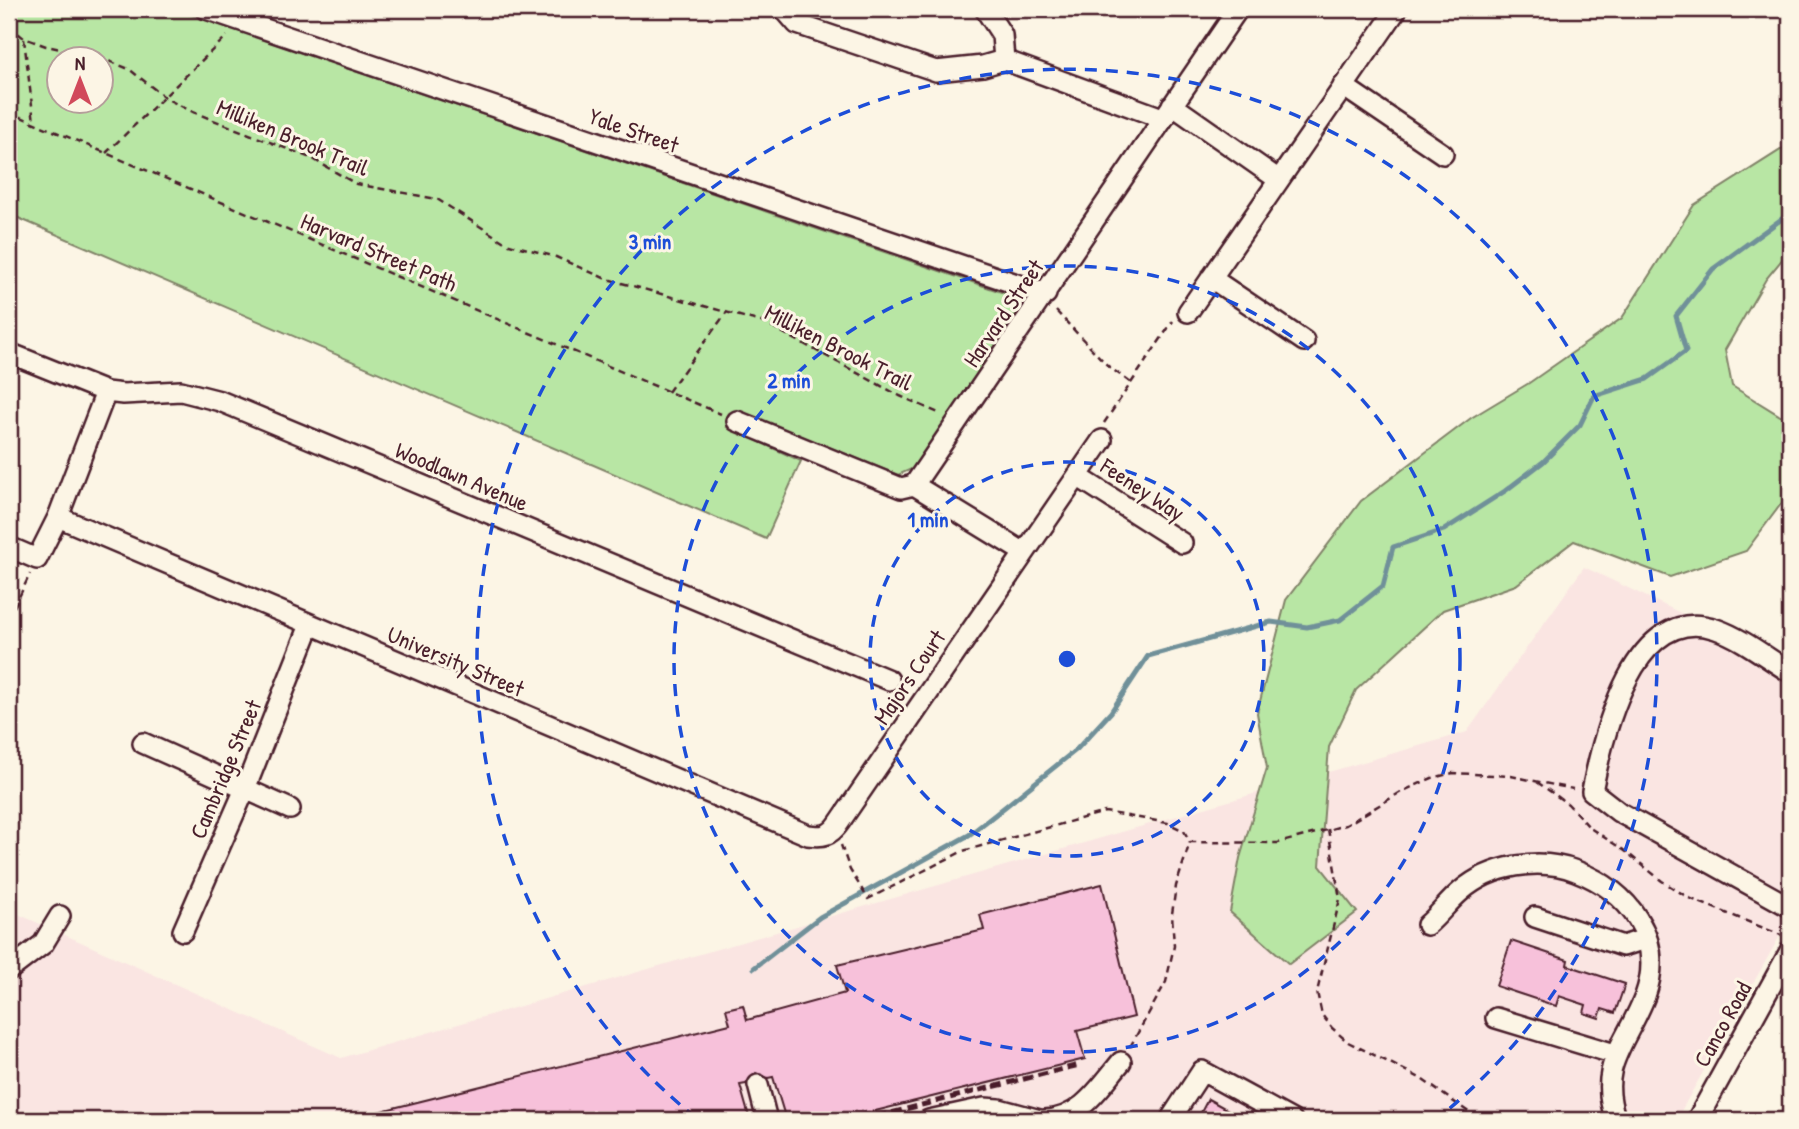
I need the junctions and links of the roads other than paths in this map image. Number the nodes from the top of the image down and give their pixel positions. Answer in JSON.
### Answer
{"nodes":[{"id":1,"x":206,"y":9,"type":"edge"},
{"id":2,"x":784,"y":9,"type":"edge"},
{"id":3,"x":985,"y":9,"type":"edge"},
{"id":4,"x":1238,"y":9,"type":"edge"},
{"id":5,"x":1397,"y":9,"type":"edge"},
{"id":6,"x":244,"y":15,"type":"edge"},
{"id":7,"x":1004,"y":60,"type":"junction"},
{"id":8,"x":1343,"y":86,"type":"junction"},
{"id":9,"x":1167,"y":111,"type":"junction"},
{"id":10,"x":1443,"y":154,"type":"dead end"},
{"id":11,"x":1279,"y":180,"type":"junction"},
{"id":12,"x":1211,"y":278,"type":"junction"},
{"id":13,"x":1044,"y":297,"type":"junction"},
{"id":14,"x":1188,"y":312,"type":"road end"},
{"id":15,"x":1304,"y":341,"type":"dead end"},
{"id":16,"x":9,"y":353,"type":"edge"},
{"id":17,"x":106,"y":392,"type":"junction"},
{"id":18,"x":737,"y":421,"type":"road end"},
{"id":19,"x":1102,"y":440,"type":"road end"},
{"id":20,"x":1077,"y":475,"type":"junction"},
{"id":21,"x":914,"y":485,"type":"junction"},
{"id":22,"x":58,"y":517,"type":"junction"},
{"id":23,"x":1182,"y":543,"type":"dead end"},
{"id":24,"x":9,"y":547,"type":"edge"},
{"id":25,"x":1023,"y":552,"type":"junction"},
{"id":26,"x":310,"y":625,"type":"junction"},
{"id":27,"x":1790,"y":672,"type":"edge"},
{"id":28,"x":889,"y":680,"type":"dead end"},
{"id":29,"x":143,"y":743,"type":"dead end"},
{"id":30,"x":245,"y":789,"type":"junction"},
{"id":31,"x":290,"y":809,"type":"dead end"},
{"id":32,"x":835,"y":829,"type":"joint"},
{"id":33,"x":1790,"y":907,"type":"edge"},
{"id":34,"x":60,"y":916,"type":"dead end"},
{"id":35,"x":1535,"y":917,"type":"dead end"},
{"id":36,"x":1427,"y":925,"type":"dead end"},
{"id":37,"x":183,"y":931,"type":"dead end"},
{"id":38,"x":1645,"y":939,"type":"junction"},
{"id":39,"x":1790,"y":951,"type":"edge"},
{"id":40,"x":9,"y":970,"type":"edge"},
{"id":41,"x":1496,"y":1018,"type":"dead end"},
{"id":42,"x":1615,"y":1054,"type":"junction"},
{"id":43,"x":1121,"y":1062,"type":"road end"},
{"id":44,"x":758,"y":1084,"type":"dead end"},
{"id":45,"x":767,"y":1120,"type":"edge"},
{"id":46,"x":929,"y":1120,"type":"edge"},
{"id":47,"x":1042,"y":1120,"type":"edge"},
{"id":48,"x":1170,"y":1120,"type":"edge"},
{"id":49,"x":1292,"y":1120,"type":"edge"},
{"id":50,"x":1616,"y":1120,"type":"edge"},
{"id":51,"x":1697,"y":1120,"type":"edge"}],
"edges":[{"from":1,"to":6,"type":"street","name":"Yale Street"},
{"from":2,"to":7,"type":"street"},
{"from":3,"to":7,"type":"street"},
{"from":4,"to":9,"type":"street","name":"Harvard Street"},
{"from":5,"to":8,"type":"street"},
{"from":6,"to":13,"type":"street","name":"Yale Street"},
{"from":7,"to":9,"type":"street"},
{"from":8,"to":10,"type":"street"},
{"from":8,"to":11,"type":"street"},
{"from":9,"to":11,"type":"street"},
{"from":9,"to":13,"type":"street","name":"Harvard Street"},
{"from":11,"to":12,"type":"street"},
{"from":12,"to":14,"type":"street"},
{"from":12,"to":15,"type":"street"},
{"from":13,"to":21,"type":"street","name":"Harvard Street"},
{"from":16,"to":17,"type":"street","name":"Woodlawn Avenue"},
{"from":17,"to":22,"type":"street"},
{"from":17,"to":28,"type":"street","name":"Woodlawn Avenue"},
{"from":18,"to":21,"type":"street"},
{"from":19,"to":20,"type":"street","name":"Feeney Way"},
{"from":20,"to":23,"type":"street","name":"Feeney Way"},
{"from":20,"to":25,"type":"street","name":"Feeney Way"},
{"from":21,"to":25,"type":"street"},
{"from":22,"to":24,"type":"street"},
{"from":22,"to":26,"type":"street","name":"University Street"},
{"from":25,"to":32,"type":"street","name":"Majors Court"},
{"from":26,"to":30,"type":"street","name":"Cambridge Street"},
{"from":26,"to":32,"type":"street","name":"University Street"},
{"from":27,"to":33,"type":"street"},
{"from":29,"to":30,"type":"street"},
{"from":30,"to":31,"type":"street"},
{"from":30,"to":37,"type":"street","name":"Cambridge Street"},
{"from":34,"to":40,"type":"street"},
{"from":35,"to":38,"type":"street"},
{"from":36,"to":38,"type":"street"},
{"from":38,"to":42,"type":"street"},
{"from":39,"to":51,"type":"street","name":"Canco Road"},
{"from":41,"to":42,"type":"street"},
{"from":42,"to":50,"type":"street"},
{"from":43,"to":47,"type":"street"},
{"from":44,"to":45,"type":"street"},
{"from":46,"to":47,"type":"street"},
{"from":48,"to":49,"type":"street"}]}
